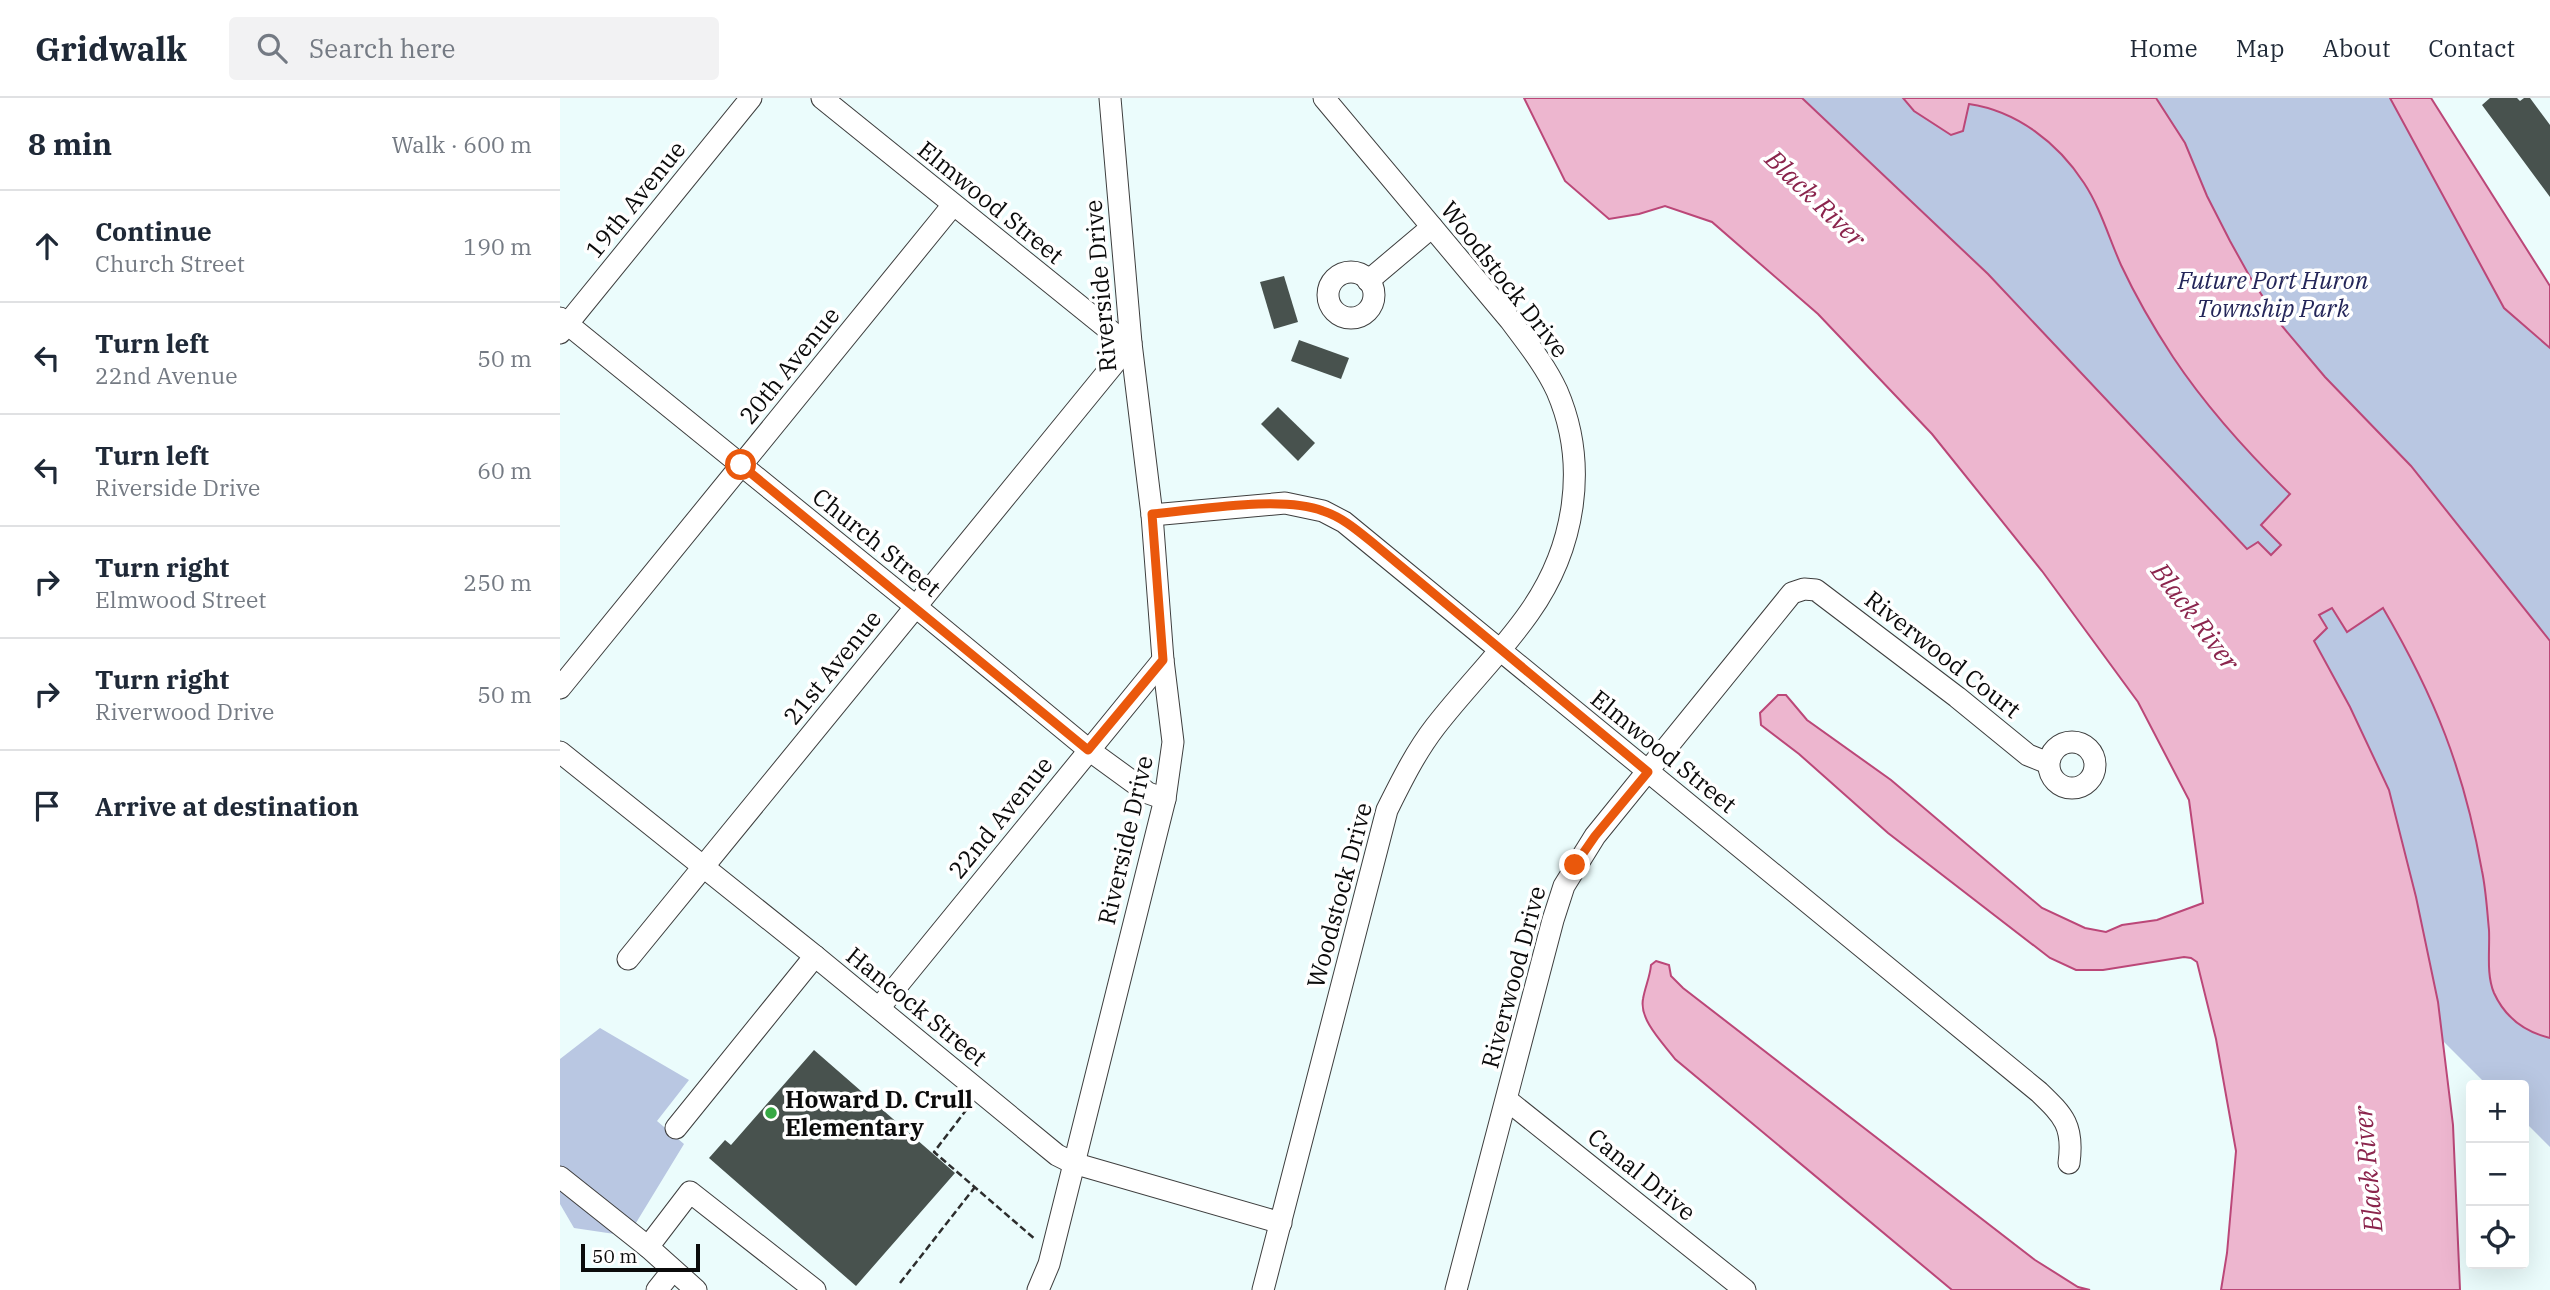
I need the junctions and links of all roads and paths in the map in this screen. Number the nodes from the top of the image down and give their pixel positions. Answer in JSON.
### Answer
{"nodes":[{"id":1,"x":751,"y":98,"type":"edge"},
{"id":2,"x":822,"y":98,"type":"edge"},
{"id":3,"x":1111,"y":98,"type":"edge"},
{"id":4,"x":1324,"y":98,"type":"edge"},
{"id":5,"x":953,"y":205,"type":"junction"},
{"id":6,"x":1432,"y":227,"type":"junction"},
{"id":7,"x":1368,"y":281,"type":"dead end"},
{"id":8,"x":563,"y":325,"type":"edge"},
{"id":9,"x":1131,"y":343,"type":"junction"},
{"id":10,"x":741,"y":465,"type":"junction"},
{"id":11,"x":1152,"y":514,"type":"junction"},
{"id":12,"x":1804,"y":589,"type":"joint"},
{"id":13,"x":915,"y":606,"type":"junction"},
{"id":14,"x":1500,"y":651,"type":"junction"},
{"id":15,"x":1163,"y":660,"type":"junction"},
{"id":16,"x":560,"y":688,"type":"edge"},
{"id":17,"x":1088,"y":750,"type":"junction"},
{"id":18,"x":560,"y":752,"type":"edge"},
{"id":19,"x":2048,"y":763,"type":"dead end"},
{"id":20,"x":1648,"y":772,"type":"junction"},
{"id":21,"x":1166,"y":799,"type":"junction"},
{"id":22,"x":703,"y":868,"type":"junction"},
{"id":23,"x":815,"y":956,"type":"junction"},
{"id":24,"x":628,"y":959,"type":"dead end"},
{"id":25,"x":879,"y":1008,"type":"junction"},
{"id":26,"x":1507,"y":1100,"type":"junction"},
{"id":27,"x":967,"y":1109,"type":"dead end"},
{"id":28,"x":677,"y":1128,"type":"dead end"},
{"id":29,"x":1073,"y":1163,"type":"junction"},
{"id":30,"x":2069,"y":1163,"type":"dead end"},
{"id":31,"x":560,"y":1177,"type":"edge"},
{"id":32,"x":975,"y":1188,"type":"junction"},
{"id":33,"x":1281,"y":1223,"type":"junction"},
{"id":34,"x":1037,"y":1240,"type":"dead end"},
{"id":35,"x":648,"y":1247,"type":"junction"},
{"id":36,"x":673,"y":1270,"type":"junction"},
{"id":37,"x":900,"y":1283,"type":"dead end"},
{"id":38,"x":657,"y":1290,"type":"edge"},
{"id":39,"x":696,"y":1290,"type":"edge"},
{"id":40,"x":815,"y":1290,"type":"edge"},
{"id":41,"x":1038,"y":1290,"type":"edge"},
{"id":42,"x":1264,"y":1290,"type":"edge"},
{"id":43,"x":1456,"y":1290,"type":"edge"},
{"id":44,"x":1745,"y":1290,"type":"edge"}],
"edges":[{"from":1,"to":8,"type":"street","name":"19th Avenue"},
{"from":2,"to":5,"type":"street","name":"Elmwood Street"},
{"from":3,"to":9,"type":"street","name":"Riverside Drive"},
{"from":4,"to":6,"type":"street","name":"Woodstock Drive"},
{"from":5,"to":9,"type":"street","name":"Elmwood Street"},
{"from":5,"to":10,"type":"street","name":"20th Avenue"},
{"from":6,"to":7,"type":"street"},
{"from":6,"to":14,"type":"street","name":"Woodstock Drive"},
{"from":8,"to":10,"type":"street","name":"Church Street"},
{"from":9,"to":11,"type":"street","name":"Riverside Drive"},
{"from":9,"to":13,"type":"street","name":"21st Avenue"},
{"from":10,"to":13,"type":"street","name":"Church Street"},
{"from":10,"to":16,"type":"street","name":"20th Avenue"},
{"from":11,"to":14,"type":"street","name":"Elmwood Street"},
{"from":11,"to":15,"type":"street","name":"Riverside Drive"},
{"from":12,"to":19,"type":"street","name":"Riverwood Court"},
{"from":12,"to":20,"type":"street","name":"Riverwood Drive"},
{"from":13,"to":17,"type":"street","name":"Church Street"},
{"from":13,"to":22,"type":"street","name":"21st Avenue"},
{"from":14,"to":20,"type":"street","name":"Elmwood Street"},
{"from":14,"to":33,"type":"street","name":"Woodstock Drive"},
{"from":15,"to":17,"type":"street","name":"22nd Avenue"},
{"from":15,"to":21,"type":"street","name":"Riverside Drive"},
{"from":17,"to":21,"type":"street","name":"Church Street"},
{"from":17,"to":25,"type":"street","name":"22nd Avenue"},
{"from":18,"to":22,"type":"street","name":"Hancock Street"},
{"from":20,"to":26,"type":"street","name":"Riverwood Drive"},
{"from":20,"to":30,"type":"street","name":"Elmwood Street"},
{"from":21,"to":29,"type":"street","name":"Riverside Drive"},
{"from":22,"to":23,"type":"street","name":"Hancock Street"},
{"from":22,"to":24,"type":"street","name":"21st Avenue"},
{"from":23,"to":25,"type":"street","name":"Hancock Street"},
{"from":23,"to":28,"type":"street"},
{"from":25,"to":29,"type":"street","name":"Hancock Street"},
{"from":26,"to":43,"type":"street","name":"Riverwood Drive"},
{"from":26,"to":44,"type":"street","name":"Canal Drive"},
{"from":27,"to":32,"type":"path"},
{"from":29,"to":33,"type":"street","name":"Hancock Street"},
{"from":29,"to":41,"type":"street","name":"Riverside Drive"},
{"from":31,"to":35,"type":"street"},
{"from":32,"to":34,"type":"path"},
{"from":32,"to":37,"type":"path"},
{"from":33,"to":42,"type":"street","name":"Woodstock Drive"},
{"from":35,"to":36,"type":"street"},
{"from":35,"to":40,"type":"street"},
{"from":36,"to":38,"type":"street"},
{"from":36,"to":39,"type":"street"}]}
